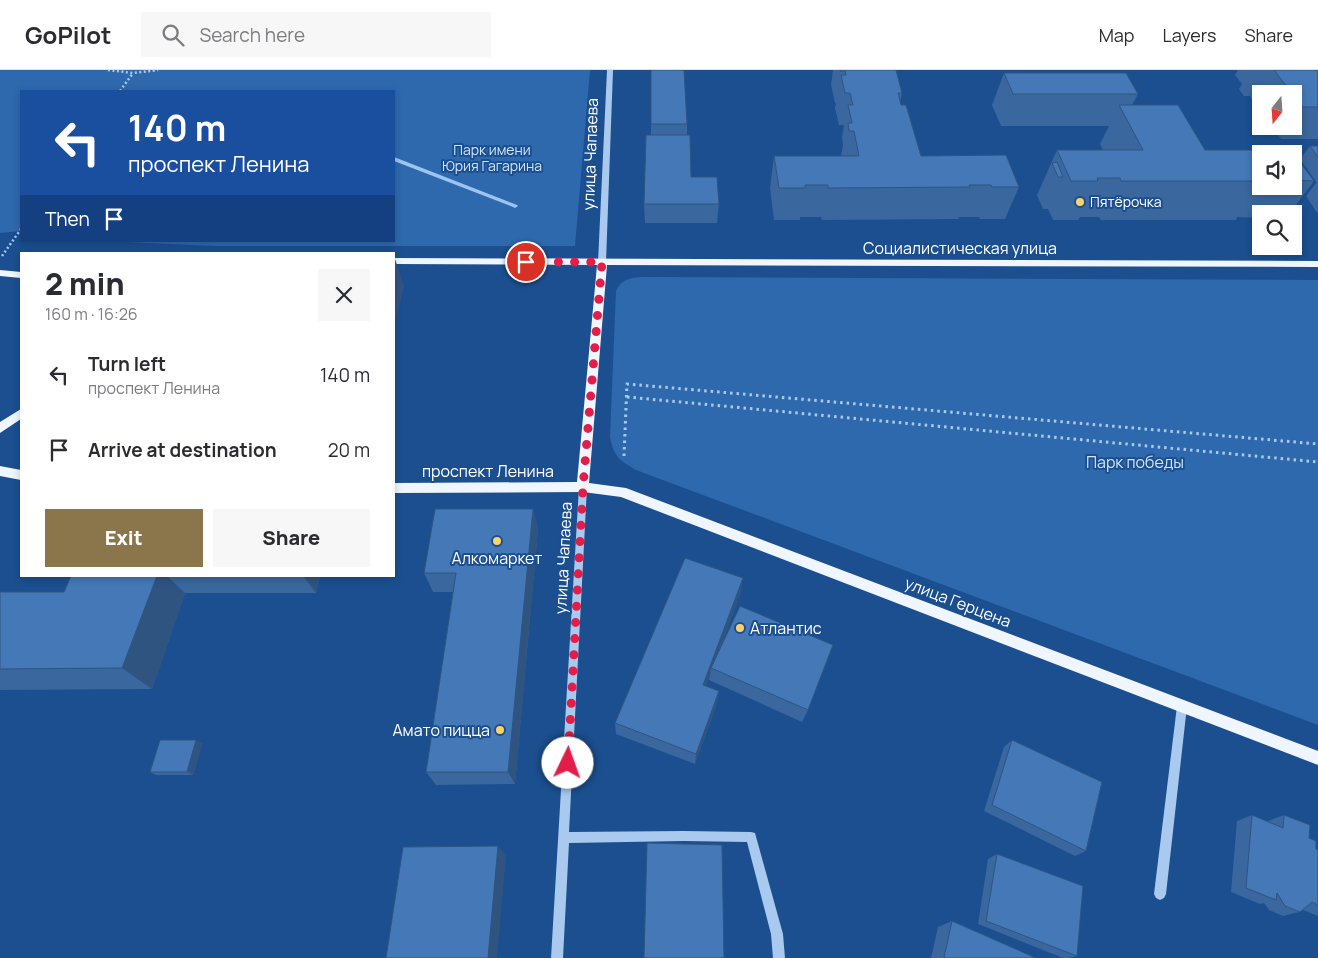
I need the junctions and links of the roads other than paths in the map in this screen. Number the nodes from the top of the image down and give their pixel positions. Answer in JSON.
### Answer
{"nodes":[{"id":1,"x":610,"y":70,"type":"edge"},
{"id":2,"x":395,"y":261,"type":"edge"},
{"id":3,"x":602,"y":262,"type":"junction"},
{"id":4,"x":1318,"y":264,"type":"edge"},
{"id":5,"x":0,"y":273,"type":"edge"},
{"id":6,"x":20,"y":274,"type":"edge"},
{"id":7,"x":20,"y":414,"type":"edge"},
{"id":8,"x":0,"y":428,"type":"edge"},
{"id":9,"x":0,"y":472,"type":"edge"},
{"id":10,"x":20,"y":475,"type":"edge"},
{"id":11,"x":583,"y":487,"type":"junction"},
{"id":12,"x":395,"y":488,"type":"edge"},
{"id":13,"x":1182,"y":706,"type":"junction"},
{"id":14,"x":1318,"y":758,"type":"edge"},
{"id":15,"x":563,"y":838,"type":"junction"},
{"id":16,"x":1160,"y":894,"type":"dead end"},
{"id":17,"x":557,"y":958,"type":"edge"},
{"id":18,"x":779,"y":958,"type":"edge"}],
"edges":[{"from":1,"to":3,"type":"street","name":"улица Чапаева"},
{"from":2,"to":3,"type":"main road"},
{"from":3,"to":4,"type":"main road","name":"Социалистическая улица"},
{"from":3,"to":11,"type":"main road","name":"улица Чапаева"},
{"from":5,"to":6,"type":"main road"},
{"from":7,"to":8,"type":"main road"},
{"from":9,"to":10,"type":"main road"},
{"from":11,"to":12,"type":"main road","name":"проспект Ленина"},
{"from":11,"to":13,"type":"main road","name":"улица Герцена"},
{"from":11,"to":15,"type":"street","name":"улица Чапаева"},
{"from":13,"to":14,"type":"main road","name":"улица Герцена"},
{"from":13,"to":16,"type":"street"},
{"from":15,"to":17,"type":"street","name":"улица Чапаева"},
{"from":15,"to":18,"type":"street"}]}
